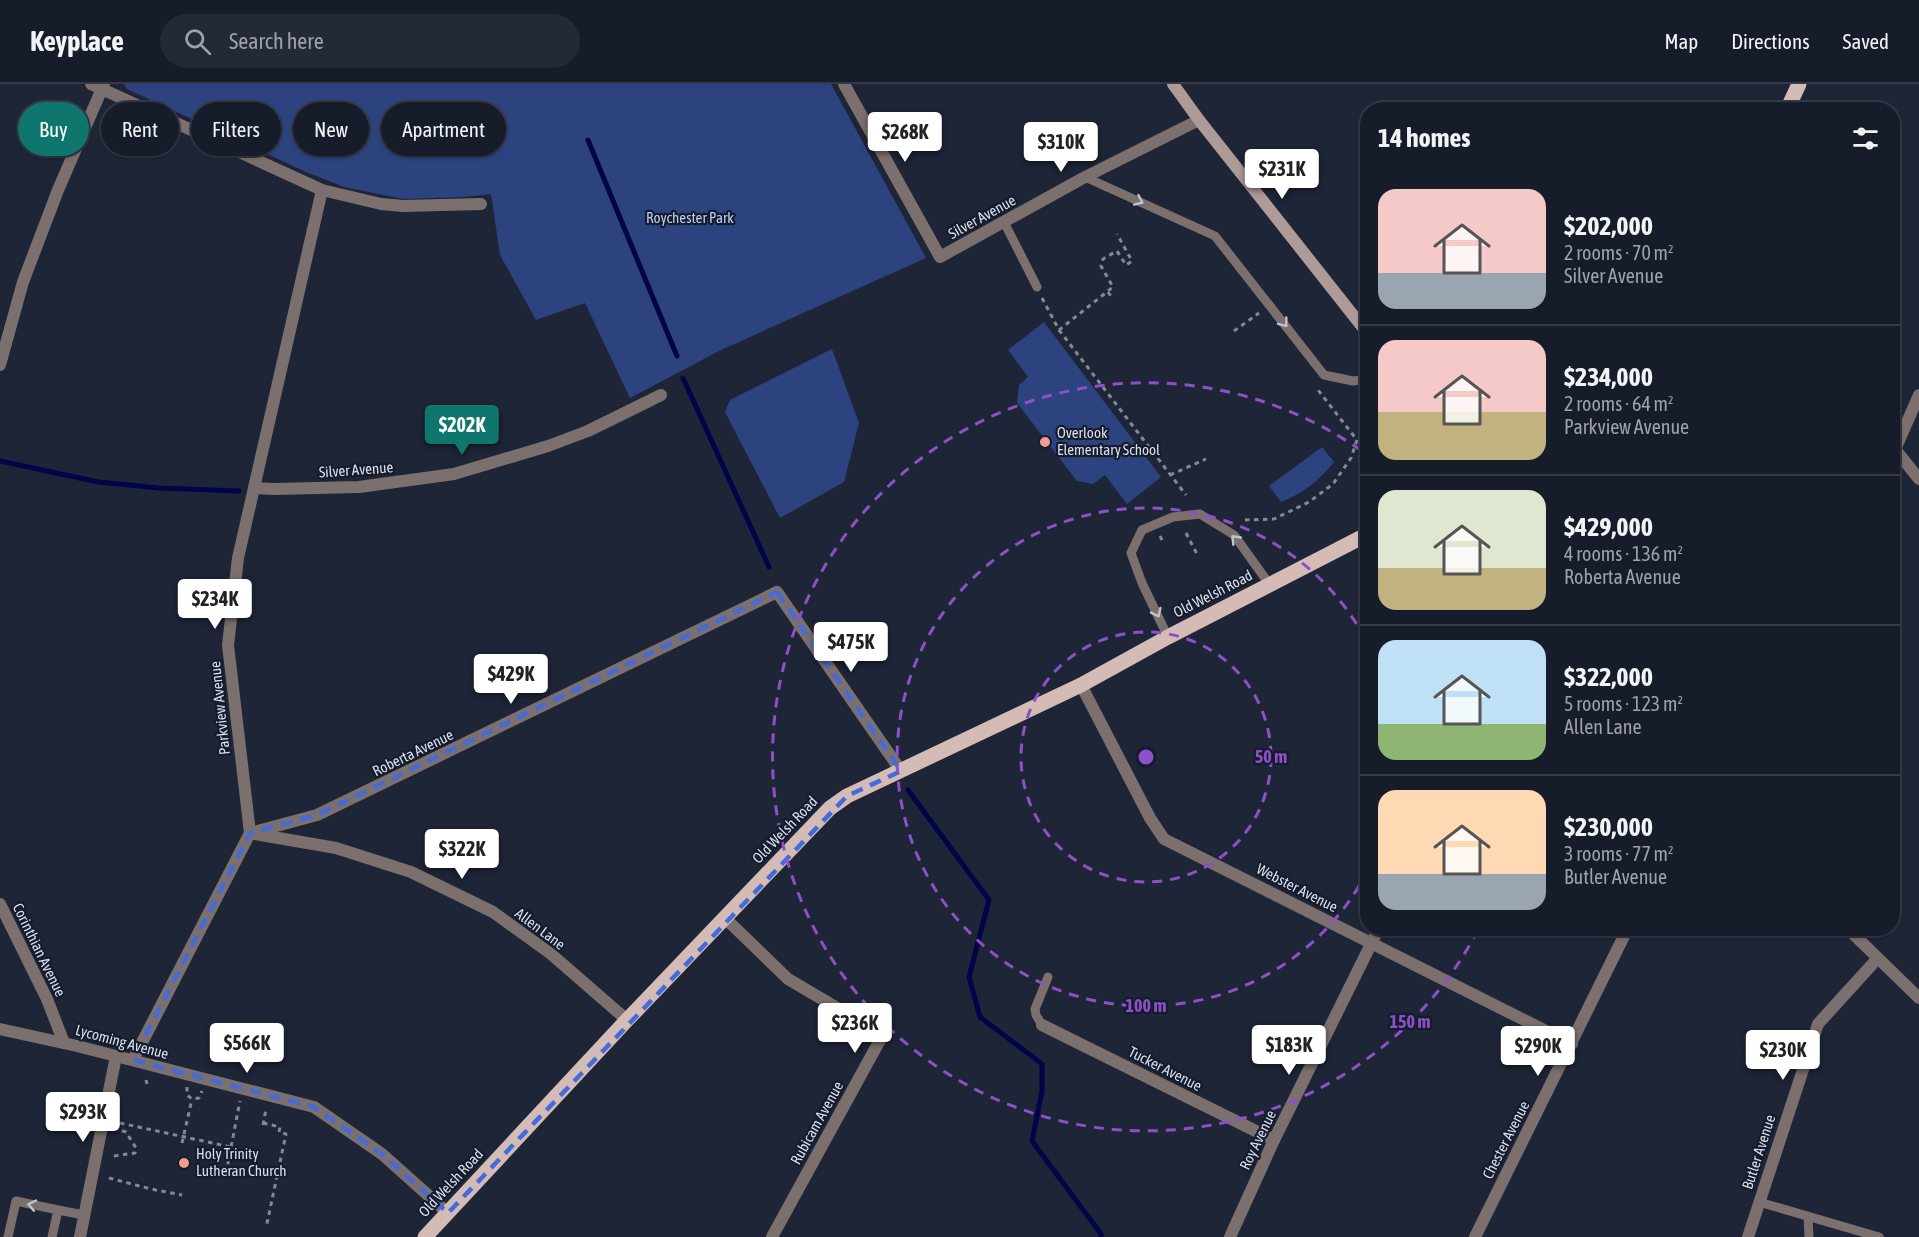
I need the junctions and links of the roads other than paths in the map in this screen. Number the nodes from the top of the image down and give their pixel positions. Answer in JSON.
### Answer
{"nodes":[{"id":1,"x":844,"y":84,"type":"edge"},
{"id":2,"x":1173,"y":84,"type":"edge"},
{"id":3,"x":1799,"y":84,"type":"edge"},
{"id":4,"x":99,"y":86,"type":"edge"},
{"id":5,"x":1791,"y":102,"type":"edge"},
{"id":6,"x":1199,"y":120,"type":"junction"},
{"id":7,"x":1085,"y":177,"type":"junction"},
{"id":8,"x":322,"y":190,"type":"junction"},
{"id":9,"x":482,"y":204,"type":"dead end"},
{"id":10,"x":1004,"y":222,"type":"junction"},
{"id":11,"x":1037,"y":287,"type":"road end"},
{"id":12,"x":1360,"y":324,"type":"edge"},
{"id":13,"x":0,"y":365,"type":"edge"},
{"id":14,"x":1360,"y":380,"type":"edge"},
{"id":15,"x":661,"y":395,"type":"dead end"},
{"id":16,"x":1919,"y":395,"type":"edge"},
{"id":17,"x":1900,"y":438,"type":"edge"},
{"id":18,"x":1900,"y":458,"type":"edge"},
{"id":19,"x":1919,"y":479,"type":"edge"},
{"id":20,"x":254,"y":488,"type":"junction"},
{"id":21,"x":1360,"y":538,"type":"edge"},
{"id":22,"x":1270,"y":585,"type":"junction"},
{"id":23,"x":1168,"y":637,"type":"junction"},
{"id":24,"x":1082,"y":685,"type":"junction"},
{"id":25,"x":900,"y":771,"type":"junction"},
{"id":26,"x":250,"y":833,"type":"junction"},
{"id":27,"x":0,"y":904,"type":"edge"},
{"id":28,"x":726,"y":919,"type":"junction"},
{"id":29,"x":1375,"y":936,"type":"edge"},
{"id":30,"x":1624,"y":936,"type":"edge"},
{"id":31,"x":1855,"y":936,"type":"edge"},
{"id":32,"x":1372,"y":942,"type":"junction"},
{"id":33,"x":1877,"y":959,"type":"junction"},
{"id":34,"x":1048,"y":978,"type":"dead end"},
{"id":35,"x":1919,"y":998,"type":"edge"},
{"id":36,"x":627,"y":1020,"type":"junction"},
{"id":37,"x":1042,"y":1025,"type":"joint"},
{"id":38,"x":0,"y":1029,"type":"edge"},
{"id":39,"x":64,"y":1042,"type":"junction"},
{"id":40,"x":1572,"y":1044,"type":"junction"},
{"id":41,"x":116,"y":1056,"type":"junction"},
{"id":42,"x":133,"y":1060,"type":"junction"},
{"id":43,"x":1274,"y":1140,"type":"junction"},
{"id":44,"x":1759,"y":1202,"type":"junction"},
{"id":45,"x":58,"y":1210,"type":"junction"},
{"id":46,"x":448,"y":1213,"type":"junction"},
{"id":47,"x":84,"y":1215,"type":"junction"},
{"id":48,"x":1808,"y":1216,"type":"junction"},
{"id":49,"x":8,"y":1237,"type":"edge"},
{"id":50,"x":52,"y":1237,"type":"edge"},
{"id":51,"x":80,"y":1237,"type":"edge"},
{"id":52,"x":425,"y":1237,"type":"edge"},
{"id":53,"x":772,"y":1237,"type":"edge"},
{"id":54,"x":1230,"y":1237,"type":"edge"},
{"id":55,"x":1475,"y":1237,"type":"edge"},
{"id":56,"x":1748,"y":1237,"type":"edge"},
{"id":57,"x":1809,"y":1237,"type":"edge"},
{"id":58,"x":1879,"y":1237,"type":"edge"}],
"edges":[{"from":1,"to":10,"type":"street","name":"Silver Avenue"},
{"from":2,"to":6,"type":"main road"},
{"from":3,"to":5,"type":"main road"},
{"from":4,"to":8,"type":"street"},
{"from":4,"to":13,"type":"street"},
{"from":6,"to":7,"type":"street","name":"Silver Avenue"},
{"from":6,"to":12,"type":"main road"},
{"from":7,"to":10,"type":"street","name":"Silver Avenue"},
{"from":7,"to":14,"type":"lane","one_way":true},
{"from":8,"to":9,"type":"street"},
{"from":8,"to":20,"type":"street","name":"Parkview Avenue"},
{"from":10,"to":11,"type":"lane"},
{"from":15,"to":20,"type":"street","name":"Silver Avenue"},
{"from":16,"to":17,"type":"street"},
{"from":18,"to":19,"type":"street"},
{"from":20,"to":26,"type":"street","name":"Parkview Avenue"},
{"from":21,"to":22,"type":"main road","name":"Old Welsh Road"},
{"from":22,"to":23,"type":"main road","name":"Old Welsh Road"},
{"from":22,"to":23,"type":"lane","one_way":true},
{"from":23,"to":24,"type":"main road","name":"Old Welsh Road"},
{"from":24,"to":25,"type":"main road","name":"Old Welsh Road"},
{"from":24,"to":32,"type":"street","name":"Webster Avenue"},
{"from":25,"to":26,"type":"street","name":"Roberta Avenue"},
{"from":25,"to":28,"type":"main road","name":"Old Welsh Road"},
{"from":26,"to":36,"type":"street","name":"Allen Lane"},
{"from":26,"to":42,"type":"street"},
{"from":27,"to":39,"type":"street","name":"Corinthian Avenue"},
{"from":28,"to":36,"type":"main road","name":"Old Welsh Road"},
{"from":28,"to":53,"type":"street","name":"Rubicam Avenue"},
{"from":29,"to":32,"type":"street","name":"Roy Avenue"},
{"from":30,"to":40,"type":"street","name":"Chester Avenue"},
{"from":31,"to":33,"type":"street"},
{"from":32,"to":40,"type":"street","name":"Webster Avenue"},
{"from":32,"to":43,"type":"street","name":"Roy Avenue"},
{"from":33,"to":35,"type":"street"},
{"from":33,"to":44,"type":"street","name":"Butler Avenue"},
{"from":34,"to":37,"type":"lane"},
{"from":36,"to":46,"type":"main road","name":"Old Welsh Road"},
{"from":37,"to":43,"type":"street","name":"Tucker Avenue"},
{"from":38,"to":39,"type":"street","name":"Lycoming Avenue"},
{"from":39,"to":41,"type":"street","name":"Lycoming Avenue"},
{"from":40,"to":55,"type":"street","name":"Chester Avenue"},
{"from":41,"to":42,"type":"street","name":"Lycoming Avenue"},
{"from":41,"to":47,"type":"street"},
{"from":42,"to":46,"type":"street","name":"Lycoming Avenue"},
{"from":43,"to":54,"type":"street","name":"Roy Avenue"},
{"from":44,"to":48,"type":"lane"},
{"from":44,"to":56,"type":"street","name":"Butler Avenue"},
{"from":45,"to":47,"type":"lane"},
{"from":45,"to":49,"type":"lane","one_way":true},
{"from":45,"to":50,"type":"lane"},
{"from":46,"to":52,"type":"main road","name":"Old Welsh Road"},
{"from":47,"to":51,"type":"street"},
{"from":48,"to":57,"type":"lane"},
{"from":48,"to":58,"type":"lane"}]}
